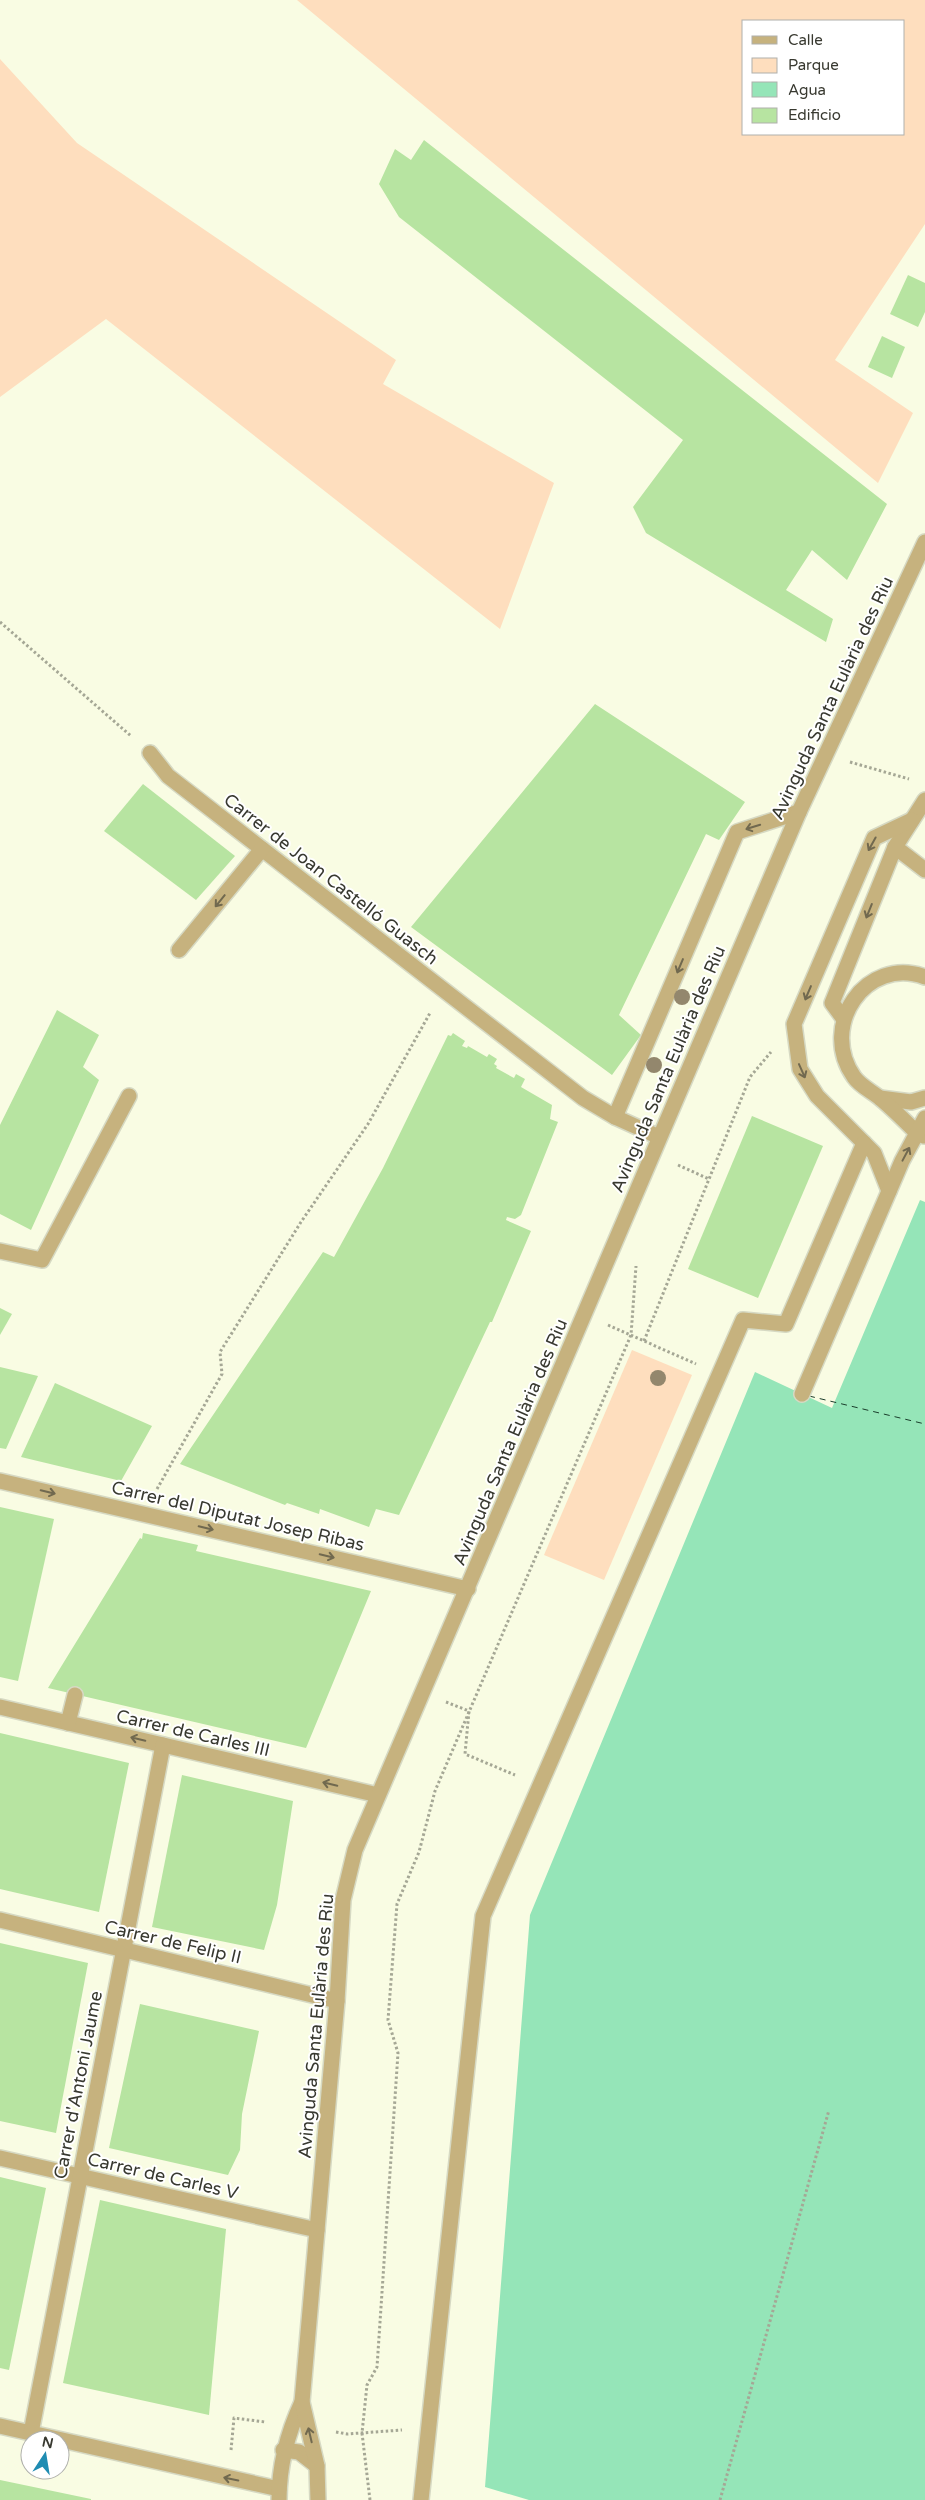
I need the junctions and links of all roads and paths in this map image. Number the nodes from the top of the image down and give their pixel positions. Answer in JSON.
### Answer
{"nodes":[{"id":1,"x":925,"y":542,"type":"edge"},
{"id":2,"x":0,"y":622,"type":"edge"},
{"id":3,"x":150,"y":753,"type":"joint"},
{"id":4,"x":826,"y":755,"type":"junction"},
{"id":5,"x":916,"y":781,"type":"dead end"},
{"id":6,"x":925,"y":800,"type":"edge"},
{"id":7,"x":799,"y":812,"type":"junction"},
{"id":8,"x":912,"y":820,"type":"junction"},
{"id":9,"x":895,"y":847,"type":"junction"},
{"id":10,"x":262,"y":849,"type":"junction"},
{"id":11,"x":925,"y":870,"type":"edge"},
{"id":12,"x":179,"y":950,"type":"dead end"},
{"id":13,"x":925,"y":977,"type":"edge"},
{"id":14,"x":432,"y":1010,"type":"dead end"},
{"id":15,"x":843,"y":1018,"type":"junction"},
{"id":16,"x":794,"y":1024,"type":"junction"},
{"id":17,"x":129,"y":1096,"type":"dead end"},
{"id":18,"x":880,"y":1098,"type":"junction"},
{"id":19,"x":925,"y":1098,"type":"edge"},
{"id":20,"x":615,"y":1117,"type":"junction"},
{"id":21,"x":925,"y":1118,"type":"edge"},
{"id":22,"x":921,"y":1135,"type":"edge"},
{"id":23,"x":659,"y":1137,"type":"junction"},
{"id":24,"x":864,"y":1143,"type":"junction"},
{"id":25,"x":652,"y":1155,"type":"junction"},
{"id":26,"x":709,"y":1179,"type":"junction"},
{"id":27,"x":889,"y":1191,"type":"junction"},
{"id":28,"x":0,"y":1251,"type":"edge"},
{"id":29,"x":584,"y":1314,"type":"junction"},
{"id":30,"x":644,"y":1341,"type":"junction"},
{"id":31,"x":719,"y":1374,"type":"junction"},
{"id":32,"x":802,"y":1394,"type":"dead end"},
{"id":33,"x":588,"y":1434,"type":"dead end"},
{"id":34,"x":0,"y":1481,"type":"edge"},
{"id":35,"x":142,"y":1514,"type":"junction"},
{"id":36,"x":468,"y":1588,"type":"junction"},
{"id":37,"x":423,"y":1692,"type":"junction"},
{"id":38,"x":75,"y":1695,"type":"dead end"},
{"id":39,"x":0,"y":1707,"type":"edge"},
{"id":40,"x":469,"y":1711,"type":"junction"},
{"id":41,"x":68,"y":1723,"type":"junction"},
{"id":42,"x":162,"y":1745,"type":"junction"},
{"id":43,"x":540,"y":1785,"type":"junction"},
{"id":44,"x":378,"y":1795,"type":"junction"},
{"id":45,"x":0,"y":1920,"type":"edge"},
{"id":46,"x":124,"y":1950,"type":"junction"},
{"id":47,"x":337,"y":2001,"type":"junction"},
{"id":48,"x":829,"y":2110,"type":"dead end"},
{"id":49,"x":0,"y":2158,"type":"edge"},
{"id":50,"x":80,"y":2176,"type":"junction"},
{"id":51,"x":317,"y":2230,"type":"junction"},
{"id":52,"x":302,"y":2402,"type":"junction"},
{"id":53,"x":0,"y":2426,"type":"edge"},
{"id":54,"x":21,"y":2430,"type":"edge"},
{"id":55,"x":31,"y":2430,"type":"edge"},
{"id":56,"x":70,"y":2442,"type":"edge"},
{"id":57,"x":283,"y":2450,"type":"junction"},
{"id":58,"x":317,"y":2466,"type":"junction"},
{"id":59,"x":279,"y":2497,"type":"edge"},
{"id":60,"x":318,"y":2500,"type":"edge"},
{"id":61,"x":370,"y":2500,"type":"edge"},
{"id":62,"x":421,"y":2500,"type":"edge"},
{"id":63,"x":720,"y":2500,"type":"edge"}],
"edges":[{"from":1,"to":4,"type":"street","name":"Avinguda Santa Eulària des Riu"},
{"from":2,"to":3,"type":"path"},
{"from":3,"to":10,"type":"street","name":"Carrer de Joan Castelló Guasch"},
{"from":4,"to":5,"type":"path"},
{"from":4,"to":7,"type":"street","name":"Avinguda Santa Eulària des Riu"},
{"from":6,"to":8,"type":"street"},
{"from":7,"to":20,"type":"street","one_way":true},
{"from":7,"to":23,"type":"street","name":"Avinguda Santa Eulària des Riu"},
{"from":8,"to":9,"type":"street"},
{"from":8,"to":16,"type":"street","one_way":true},
{"from":9,"to":11,"type":"street"},
{"from":9,"to":15,"type":"street","one_way":true},
{"from":10,"to":12,"type":"street","one_way":true},
{"from":10,"to":20,"type":"street","name":"Carrer de Joan Castelló Guasch"},
{"from":13,"to":15,"type":"street"},
{"from":14,"to":35,"type":"path"},
{"from":15,"to":18,"type":"street"},
{"from":16,"to":24,"type":"street","one_way":true},
{"from":16,"to":26,"type":"path"},
{"from":17,"to":28,"type":"street"},
{"from":18,"to":19,"type":"street"},
{"from":18,"to":22,"type":"street"},
{"from":20,"to":23,"type":"street","name":"Carrer de Joan Castelló Guasch"},
{"from":21,"to":22,"type":"street"},
{"from":27,"to":22,"type":"street","one_way":true},
{"from":23,"to":25,"type":"street","name":"Avinguda Santa Eulària des Riu"},
{"from":24,"to":27,"type":"street"},
{"from":24,"to":31,"type":"street"},
{"from":25,"to":26,"type":"path"},
{"from":25,"to":29,"type":"street","name":"Avinguda Santa Eulària des Riu"},
{"from":26,"to":30,"type":"path"},
{"from":27,"to":32,"type":"street"},
{"from":29,"to":30,"type":"path"},
{"from":29,"to":36,"type":"street","name":"Avinguda Santa Eulària des Riu"},
{"from":30,"to":31,"type":"path"},
{"from":31,"to":43,"type":"street"},
{"from":33,"to":40,"type":"path"},
{"from":34,"to":35,"type":"street","name":"Carrer del Diputat Josep Ribas","one_way":true},
{"from":35,"to":36,"type":"street","name":"Carrer del Diputat Josep Ribas","one_way":true},
{"from":36,"to":37,"type":"street","name":"Avinguda Santa Eulària des Riu"},
{"from":37,"to":40,"type":"path"},
{"from":37,"to":44,"type":"street","name":"Avinguda Santa Eulària des Riu"},
{"from":38,"to":41,"type":"street"},
{"from":39,"to":41,"type":"street","name":"Carrer de Carles III"},
{"from":40,"to":43,"type":"path"},
{"from":40,"to":61,"type":"path"},
{"from":42,"to":41,"type":"street","name":"Carrer de Carles III","one_way":true},
{"from":44,"to":42,"type":"street","name":"Carrer de Carles III","one_way":true},
{"from":42,"to":46,"type":"street","name":"Carrer d'Antoni Jaume"},
{"from":43,"to":62,"type":"street"},
{"from":44,"to":47,"type":"street","name":"Avinguda Santa Eulària des Riu"},
{"from":45,"to":46,"type":"street","name":"Carrer de Felip II"},
{"from":46,"to":47,"type":"street","name":"Carrer de Felip II"},
{"from":46,"to":50,"type":"street","name":"Carrer d'Antoni Jaume"},
{"from":47,"to":51,"type":"street","name":"Avinguda Santa Eulària des Riu"},
{"from":48,"to":63,"type":"path"},
{"from":49,"to":50,"type":"street","name":"Carrer de Carles V"},
{"from":50,"to":51,"type":"street","name":"Carrer de Carles V"},
{"from":50,"to":55,"type":"street","name":"Carrer d'Antoni Jaume"},
{"from":51,"to":52,"type":"street","name":"Avinguda Santa Eulària des Riu"},
{"from":52,"to":57,"type":"street","name":"Avinguda Santa Eulària des Riu"},
{"from":58,"to":52,"type":"street","name":"Avinguda Santa Eulària des Riu","one_way":true},
{"from":53,"to":54,"type":"street"},
{"from":59,"to":56,"type":"street","one_way":true},
{"from":57,"to":58,"type":"street"},
{"from":57,"to":59,"type":"street","name":"Avinguda Santa Eulària des Riu"},
{"from":58,"to":60,"type":"street","name":"Avinguda Santa Eulària des Riu"}]}
